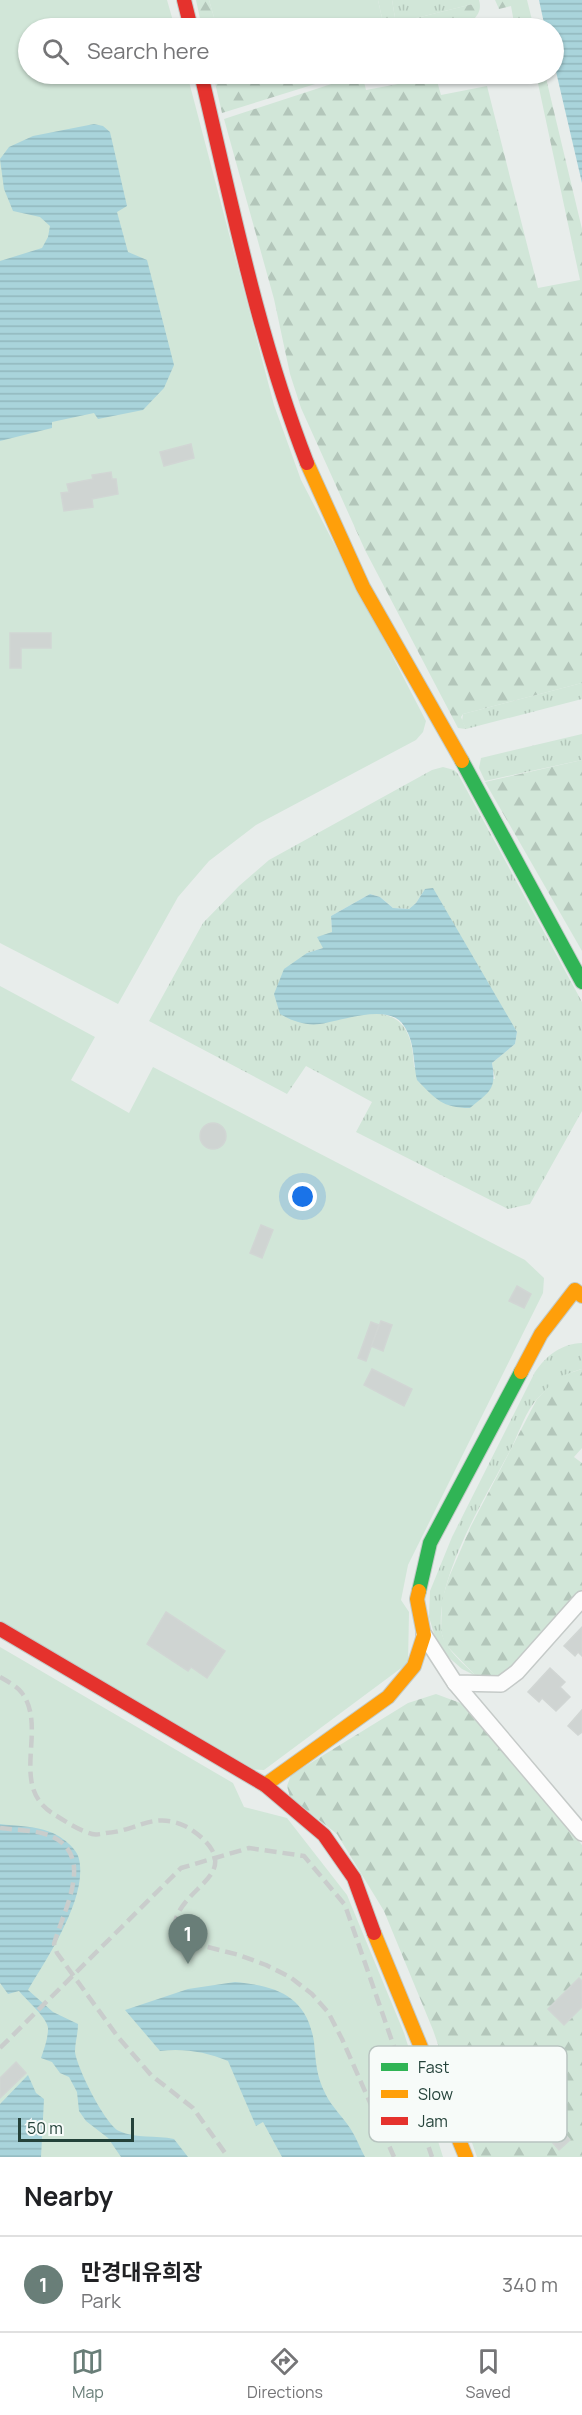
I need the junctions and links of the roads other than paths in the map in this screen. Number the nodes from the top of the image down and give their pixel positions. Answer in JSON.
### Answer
{"nodes":[{"id":1,"x":184,"y":0,"type":"edge"},
{"id":2,"x":188,"y":18,"type":"edge"},
{"id":3,"x":203,"y":84,"type":"edge"},
{"id":4,"x":582,"y":982,"type":"edge"},
{"id":5,"x":582,"y":1296,"type":"edge"},
{"id":6,"x":582,"y":1599,"type":"edge"},
{"id":7,"x":0,"y":1629,"type":"edge"},
{"id":8,"x":424,"y":1635,"type":"junction"},
{"id":9,"x":455,"y":1683,"type":"junction"},
{"id":10,"x":265,"y":1785,"type":"junction"},
{"id":11,"x":582,"y":1833,"type":"edge"},
{"id":12,"x":420,"y":2046,"type":"edge"},
{"id":13,"x":460,"y":2142,"type":"edge"},
{"id":14,"x":466,"y":2157,"type":"edge"}],
"edges":[{"from":1,"to":2,"type":"main road"},
{"from":3,"to":4,"type":"main road"},
{"from":5,"to":8,"type":"main road"},
{"from":6,"to":9,"type":"street"},
{"from":7,"to":10,"type":"main road"},
{"from":8,"to":9,"type":"street"},
{"from":8,"to":10,"type":"main road"},
{"from":9,"to":11,"type":"street"},
{"from":10,"to":12,"type":"main road"},
{"from":13,"to":14,"type":"main road"}]}
